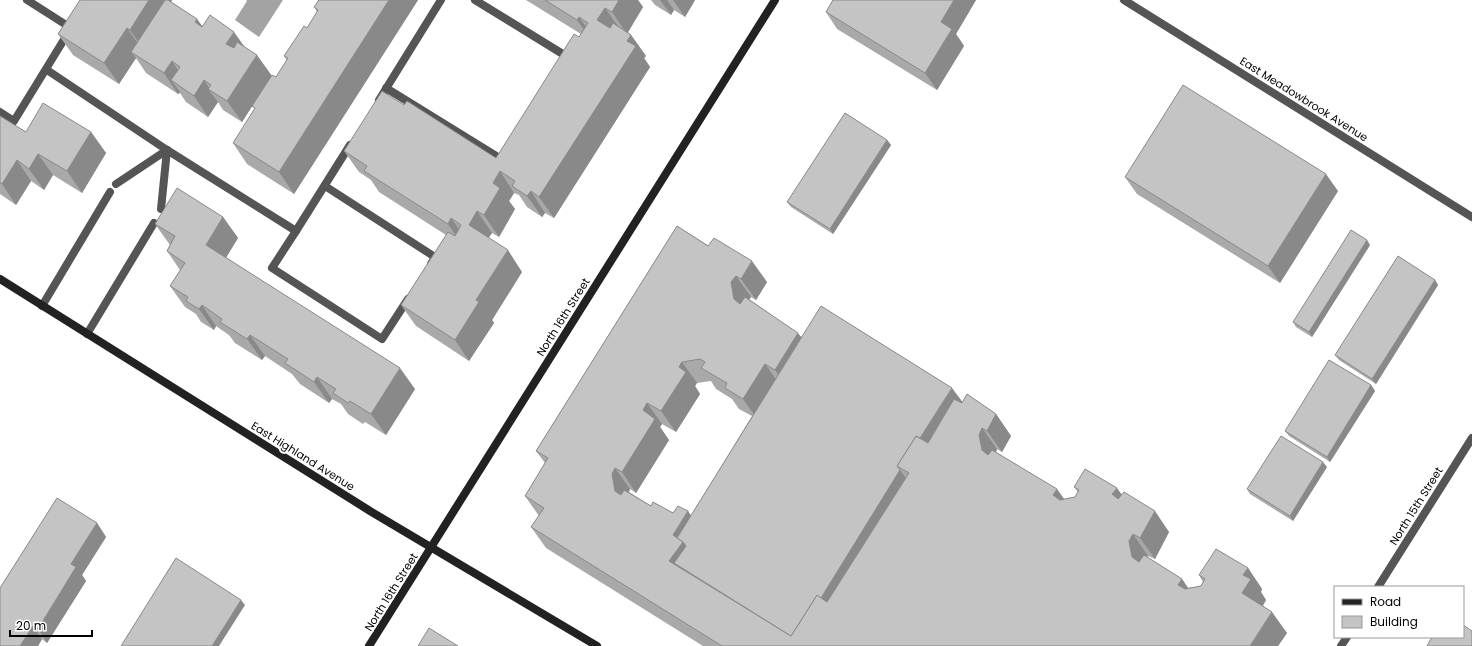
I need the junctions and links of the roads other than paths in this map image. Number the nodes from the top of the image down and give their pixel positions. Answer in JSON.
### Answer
{"nodes":[{"id":1,"x":27,"y":0,"type":"edge"},
{"id":2,"x":441,"y":0,"type":"edge"},
{"id":3,"x":475,"y":0,"type":"edge"},
{"id":4,"x":775,"y":0,"type":"edge"},
{"id":5,"x":1124,"y":0,"type":"edge"},
{"id":6,"x":558,"y":69,"type":"edge"},
{"id":7,"x":46,"y":70,"type":"junction"},
{"id":8,"x":386,"y":88,"type":"junction"},
{"id":9,"x":374,"y":107,"type":"edge"},
{"id":10,"x":0,"y":112,"type":"edge"},
{"id":11,"x":354,"y":140,"type":"edge"},
{"id":12,"x":510,"y":146,"type":"edge"},
{"id":13,"x":167,"y":150,"type":"junction"},
{"id":14,"x":116,"y":184,"type":"dead end"},
{"id":15,"x":325,"y":186,"type":"junction"},
{"id":16,"x":110,"y":192,"type":"dead end"},
{"id":17,"x":161,"y":209,"type":"dead end"},
{"id":18,"x":1472,"y":217,"type":"edge"},
{"id":19,"x":154,"y":222,"type":"edge"},
{"id":20,"x":296,"y":232,"type":"junction"},
{"id":21,"x":427,"y":270,"type":"edge"},
{"id":22,"x":0,"y":279,"type":"edge"},
{"id":23,"x":410,"y":295,"type":"edge"},
{"id":24,"x":42,"y":306,"type":"junction"},
{"id":25,"x":87,"y":334,"type":"junction"},
{"id":26,"x":1472,"y":438,"type":"edge"},
{"id":27,"x":431,"y":548,"type":"junction"},
{"id":28,"x":1379,"y":586,"type":"edge"},
{"id":29,"x":369,"y":646,"type":"edge"},
{"id":30,"x":597,"y":646,"type":"edge"}],
"edges":[{"from":1,"to":7,"type":"street"},
{"from":2,"to":8,"type":"street"},
{"from":3,"to":6,"type":"street"},
{"from":4,"to":27,"type":"main road","name":"North 16th Street"},
{"from":5,"to":18,"type":"street","name":"East Meadowbrook Avenue"},
{"from":7,"to":10,"type":"street"},
{"from":7,"to":13,"type":"street"},
{"from":8,"to":9,"type":"street"},
{"from":8,"to":12,"type":"street"},
{"from":11,"to":15,"type":"street"},
{"from":13,"to":14,"type":"street"},
{"from":13,"to":17,"type":"street"},
{"from":13,"to":20,"type":"street"},
{"from":15,"to":20,"type":"street"},
{"from":15,"to":21,"type":"street"},
{"from":16,"to":24,"type":"street"},
{"from":19,"to":25,"type":"street"},
{"from":20,"to":23,"type":"street"},
{"from":22,"to":24,"type":"main road","name":"East Highland Avenue"},
{"from":24,"to":25,"type":"main road","name":"East Highland Avenue"},
{"from":25,"to":27,"type":"main road","name":"East Highland Avenue"},
{"from":26,"to":28,"type":"street","name":"North 15th Street"},
{"from":27,"to":29,"type":"main road","name":"North 16th Street"},
{"from":27,"to":30,"type":"main road","name":"East Highland Avenue"}]}
